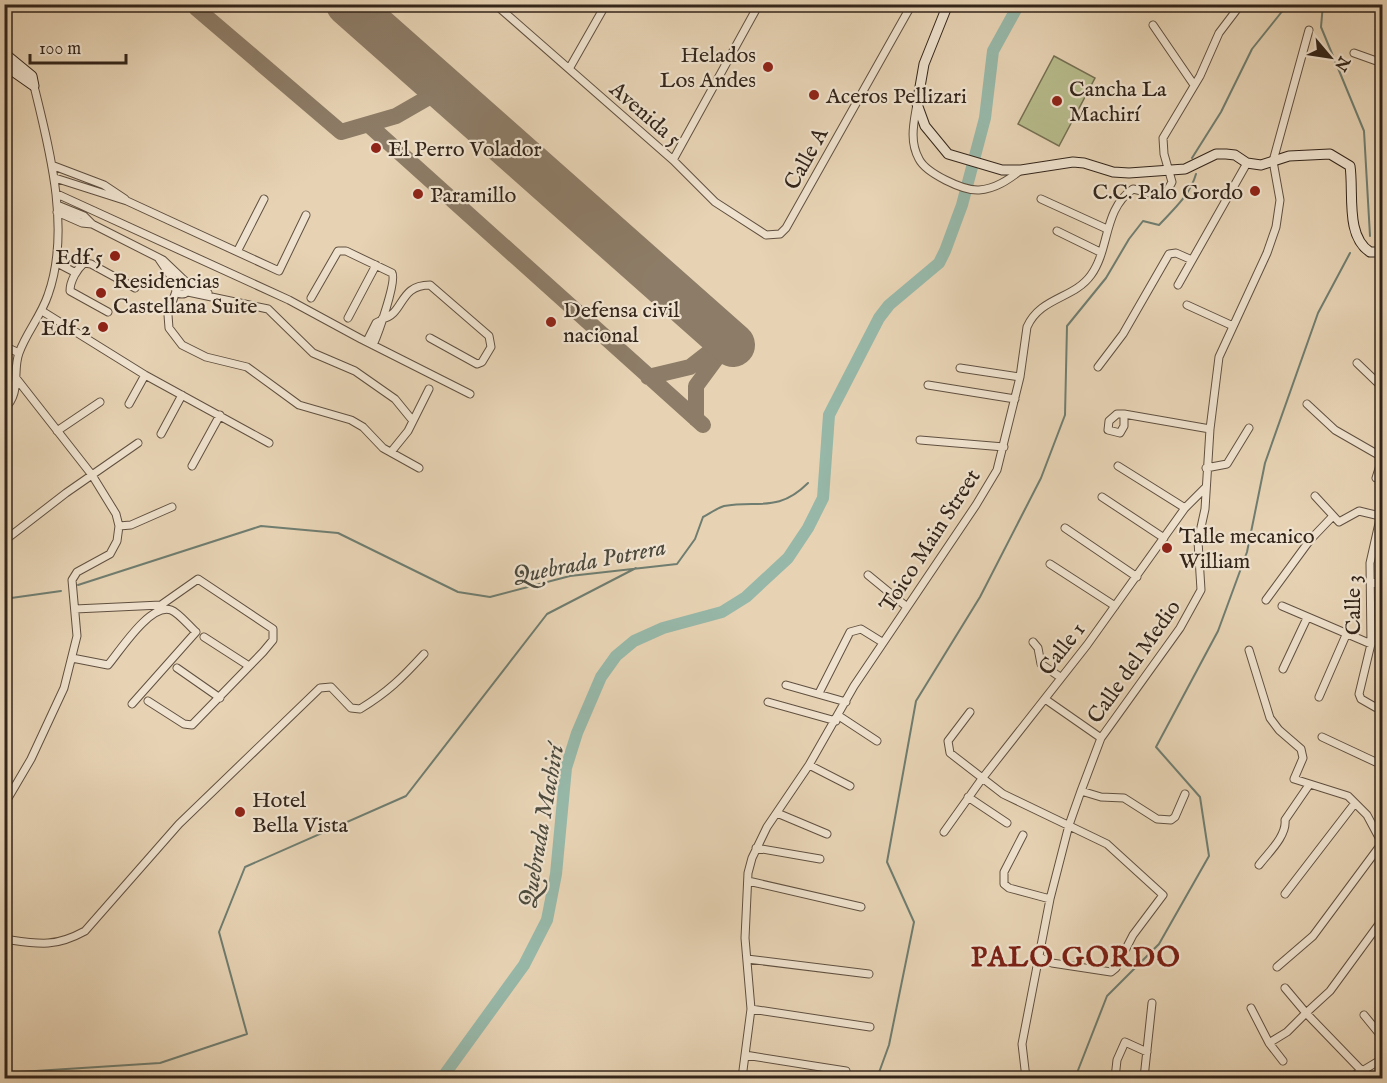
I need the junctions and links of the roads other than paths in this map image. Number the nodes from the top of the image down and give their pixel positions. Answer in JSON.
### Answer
{"nodes":[{"id":1,"x":495,"y":4,"type":"edge"},
{"id":2,"x":606,"y":4,"type":"edge"},
{"id":3,"x":759,"y":4,"type":"edge"},
{"id":4,"x":912,"y":4,"type":"edge"},
{"id":5,"x":948,"y":4,"type":"edge"},
{"id":6,"x":1241,"y":4,"type":"edge"},
{"id":7,"x":1153,"y":25,"type":"dead end"},
{"id":8,"x":1309,"y":30,"type":"dead end"},
{"id":9,"x":4,"y":53,"type":"edge"},
{"id":10,"x":1354,"y":53,"type":"dead end"},
{"id":11,"x":1383,"y":63,"type":"edge"},
{"id":12,"x":4,"y":65,"type":"edge"},
{"id":13,"x":569,"y":69,"type":"junction"},
{"id":14,"x":1194,"y":85,"type":"junction"},
{"id":15,"x":34,"y":86,"type":"junction"},
{"id":16,"x":917,"y":104,"type":"junction"},
{"id":17,"x":673,"y":160,"type":"junction"},
{"id":18,"x":1273,"y":161,"type":"junction"},
{"id":19,"x":1247,"y":163,"type":"junction"},
{"id":20,"x":54,"y":166,"type":"junction"},
{"id":21,"x":1170,"y":169,"type":"junction"},
{"id":22,"x":1021,"y":170,"type":"junction"},
{"id":23,"x":55,"y":178,"type":"junction"},
{"id":24,"x":97,"y":187,"type":"junction"},
{"id":25,"x":57,"y":194,"type":"junction"},
{"id":26,"x":1041,"y":199,"type":"dead end"},
{"id":27,"x":264,"y":200,"type":"dead end"},
{"id":28,"x":57,"y":209,"type":"junction"},
{"id":29,"x":306,"y":215,"type":"dead end"},
{"id":30,"x":1107,"y":229,"type":"junction"},
{"id":31,"x":1057,"y":231,"type":"dead end"},
{"id":32,"x":780,"y":234,"type":"joint"},
{"id":33,"x":238,"y":250,"type":"junction"},
{"id":34,"x":1100,"y":252,"type":"junction"},
{"id":35,"x":1383,"y":252,"type":"edge"},
{"id":36,"x":157,"y":257,"type":"junction"},
{"id":37,"x":1192,"y":260,"type":"junction"},
{"id":38,"x":57,"y":263,"type":"junction"},
{"id":39,"x":376,"y":265,"type":"junction"},
{"id":40,"x":76,"y":273,"type":"junction"},
{"id":41,"x":186,"y":282,"type":"junction"},
{"id":42,"x":1178,"y":285,"type":"dead end"},
{"id":43,"x":135,"y":288,"type":"dead end"},
{"id":44,"x":180,"y":290,"type":"junction"},
{"id":45,"x":213,"y":296,"type":"junction"},
{"id":46,"x":311,"y":298,"type":"dead end"},
{"id":47,"x":1187,"y":305,"type":"dead end"},
{"id":48,"x":42,"y":311,"type":"junction"},
{"id":49,"x":108,"y":312,"type":"dead end"},
{"id":50,"x":348,"y":318,"type":"dead end"},
{"id":51,"x":382,"y":319,"type":"junction"},
{"id":52,"x":1233,"y":326,"type":"junction"},
{"id":53,"x":429,"y":338,"type":"dead end"},
{"id":54,"x":367,"y":342,"type":"junction"},
{"id":55,"x":4,"y":346,"type":"edge"},
{"id":56,"x":19,"y":353,"type":"junction"},
{"id":57,"x":1357,"y":363,"type":"dead end"},
{"id":58,"x":1098,"y":367,"type":"dead end"},
{"id":59,"x":960,"y":368,"type":"dead end"},
{"id":60,"x":145,"y":375,"type":"junction"},
{"id":61,"x":1020,"y":377,"type":"junction"},
{"id":62,"x":16,"y":378,"type":"junction"},
{"id":63,"x":928,"y":385,"type":"dead end"},
{"id":64,"x":1383,"y":387,"type":"edge"},
{"id":65,"x":429,"y":389,"type":"dead end"},
{"id":66,"x":470,"y":394,"type":"dead end"},
{"id":67,"x":182,"y":395,"type":"junction"},
{"id":68,"x":1015,"y":399,"type":"junction"},
{"id":69,"x":100,"y":402,"type":"dead end"},
{"id":70,"x":129,"y":404,"type":"dead end"},
{"id":71,"x":1306,"y":404,"type":"dead end"},
{"id":72,"x":4,"y":409,"type":"edge"},
{"id":73,"x":1124,"y":414,"type":"dead end"},
{"id":74,"x":220,"y":416,"type":"junction"},
{"id":75,"x":413,"y":421,"type":"junction"},
{"id":76,"x":1249,"y":428,"type":"dead end"},
{"id":77,"x":1210,"y":429,"type":"junction"},
{"id":78,"x":57,"y":431,"type":"junction"},
{"id":79,"x":161,"y":434,"type":"dead end"},
{"id":80,"x":920,"y":440,"type":"dead end"},
{"id":81,"x":138,"y":443,"type":"dead end"},
{"id":82,"x":269,"y":443,"type":"dead end"},
{"id":83,"x":1004,"y":447,"type":"junction"},
{"id":84,"x":391,"y":452,"type":"junction"},
{"id":85,"x":1383,"y":458,"type":"edge"},
{"id":86,"x":192,"y":466,"type":"dead end"},
{"id":87,"x":1119,"y":466,"type":"dead end"},
{"id":88,"x":419,"y":468,"type":"dead end"},
{"id":89,"x":1206,"y":468,"type":"junction"},
{"id":90,"x":92,"y":475,"type":"junction"},
{"id":91,"x":1376,"y":478,"type":"dead end"},
{"id":92,"x":1206,"y":487,"type":"junction"},
{"id":93,"x":1315,"y":496,"type":"dead end"},
{"id":94,"x":1102,"y":497,"type":"dead end"},
{"id":95,"x":172,"y":507,"type":"dead end"},
{"id":96,"x":1185,"y":508,"type":"junction"},
{"id":97,"x":1381,"y":513,"type":"edge"},
{"id":98,"x":1332,"y":517,"type":"junction"},
{"id":99,"x":119,"y":526,"type":"junction"},
{"id":100,"x":1065,"y":528,"type":"dead end"},
{"id":101,"x":1379,"y":536,"type":"edge"},
{"id":102,"x":1164,"y":538,"type":"junction"},
{"id":103,"x":4,"y":540,"type":"edge"},
{"id":104,"x":1050,"y":564,"type":"dead end"},
{"id":105,"x":868,"y":575,"type":"dead end"},
{"id":106,"x":1137,"y":577,"type":"junction"},
{"id":107,"x":1371,"y":582,"type":"junction"},
{"id":108,"x":1383,"y":584,"type":"edge"},
{"id":109,"x":1266,"y":600,"type":"dead end"},
{"id":110,"x":1115,"y":606,"type":"junction"},
{"id":111,"x":1282,"y":606,"type":"dead end"},
{"id":112,"x":907,"y":607,"type":"junction"},
{"id":113,"x":75,"y":609,"type":"junction"},
{"id":114,"x":1307,"y":618,"type":"junction"},
{"id":115,"x":1346,"y":635,"type":"junction"},
{"id":116,"x":204,"y":637,"type":"dead end"},
{"id":117,"x":882,"y":642,"type":"junction"},
{"id":118,"x":1033,"y":642,"type":"dead end"},
{"id":119,"x":1371,"y":644,"type":"junction"},
{"id":120,"x":1249,"y":650,"type":"dead end"},
{"id":121,"x":424,"y":654,"type":"dead end"},
{"id":122,"x":72,"y":657,"type":"junction"},
{"id":123,"x":249,"y":666,"type":"junction"},
{"id":124,"x":177,"y":668,"type":"dead end"},
{"id":125,"x":1283,"y":669,"type":"dead end"},
{"id":126,"x":1060,"y":677,"type":"junction"},
{"id":127,"x":786,"y":685,"type":"dead end"},
{"id":128,"x":819,"y":693,"type":"junction"},
{"id":129,"x":1319,"y":697,"type":"dead end"},
{"id":130,"x":220,"y":698,"type":"junction"},
{"id":131,"x":1045,"y":699,"type":"junction"},
{"id":132,"x":148,"y":701,"type":"dead end"},
{"id":133,"x":768,"y":702,"type":"dead end"},
{"id":134,"x":846,"y":702,"type":"junction"},
{"id":135,"x":132,"y":704,"type":"dead end"},
{"id":136,"x":1383,"y":711,"type":"edge"},
{"id":137,"x":970,"y":712,"type":"dead end"},
{"id":138,"x":838,"y":719,"type":"junction"},
{"id":139,"x":1322,"y":737,"type":"dead end"},
{"id":140,"x":1101,"y":738,"type":"junction"},
{"id":141,"x":876,"y":741,"type":"dead end"},
{"id":142,"x":809,"y":765,"type":"junction"},
{"id":143,"x":1383,"y":765,"type":"edge"},
{"id":144,"x":981,"y":780,"type":"junction"},
{"id":145,"x":1310,"y":785,"type":"junction"},
{"id":146,"x":850,"y":786,"type":"dead end"},
{"id":147,"x":1081,"y":791,"type":"junction"},
{"id":148,"x":1185,"y":794,"type":"dead end"},
{"id":149,"x":968,"y":797,"type":"junction"},
{"id":150,"x":1355,"y":803,"type":"junction"},
{"id":151,"x":4,"y":805,"type":"edge"},
{"id":152,"x":777,"y":813,"type":"junction"},
{"id":153,"x":1008,"y":823,"type":"dead end"},
{"id":154,"x":1069,"y":825,"type":"junction"},
{"id":155,"x":944,"y":832,"type":"dead end"},
{"id":156,"x":827,"y":834,"type":"dead end"},
{"id":157,"x":1023,"y":835,"type":"dead end"},
{"id":158,"x":756,"y":848,"type":"junction"},
{"id":159,"x":820,"y":859,"type":"dead end"},
{"id":160,"x":1259,"y":865,"type":"dead end"},
{"id":161,"x":748,"y":881,"type":"junction"},
{"id":162,"x":1285,"y":894,"type":"dead end"},
{"id":163,"x":1050,"y":899,"type":"junction"},
{"id":164,"x":861,"y":907,"type":"dead end"},
{"id":165,"x":1383,"y":920,"type":"edge"},
{"id":166,"x":4,"y":939,"type":"edge"},
{"id":167,"x":1039,"y":957,"type":"junction"},
{"id":168,"x":747,"y":959,"type":"junction"},
{"id":169,"x":1277,"y":967,"type":"dead end"},
{"id":170,"x":869,"y":974,"type":"dead end"},
{"id":171,"x":1285,"y":987,"type":"dead end"},
{"id":172,"x":1152,"y":1003,"type":"dead end"},
{"id":173,"x":751,"y":1008,"type":"junction"},
{"id":174,"x":1251,"y":1008,"type":"dead end"},
{"id":175,"x":1306,"y":1013,"type":"junction"},
{"id":176,"x":1364,"y":1015,"type":"dead end"},
{"id":177,"x":870,"y":1027,"type":"dead end"},
{"id":178,"x":1383,"y":1037,"type":"edge"},
{"id":179,"x":1269,"y":1043,"type":"junction"},
{"id":180,"x":1147,"y":1052,"type":"junction"},
{"id":181,"x":745,"y":1055,"type":"junction"},
{"id":182,"x":1383,"y":1059,"type":"edge"},
{"id":183,"x":1283,"y":1060,"type":"dead end"},
{"id":184,"x":846,"y":1071,"type":"dead end"},
{"id":185,"x":1362,"y":1071,"type":"junction"},
{"id":186,"x":742,"y":1078,"type":"edge"},
{"id":187,"x":1026,"y":1078,"type":"edge"},
{"id":188,"x":1115,"y":1078,"type":"edge"},
{"id":189,"x":1144,"y":1078,"type":"edge"},
{"id":190,"x":1349,"y":1078,"type":"edge"},
{"id":191,"x":1367,"y":1078,"type":"edge"}],
"edges":[{"from":1,"to":13,"type":"street","name":"Avenida 5"},
{"from":2,"to":13,"type":"street"},
{"from":3,"to":17,"type":"street"},
{"from":4,"to":32,"type":"street","name":"Calle A"},
{"from":5,"to":16,"type":"main road"},
{"from":6,"to":14,"type":"street"},
{"from":7,"to":14,"type":"street"},
{"from":8,"to":18,"type":"street"},
{"from":9,"to":15,"type":"main road"},
{"from":10,"to":11,"type":"street"},
{"from":12,"to":15,"type":"main road"},
{"from":13,"to":17,"type":"street","name":"Avenida 5"},
{"from":14,"to":21,"type":"street"},
{"from":15,"to":20,"type":"street"},
{"from":16,"to":22,"type":"main road"},
{"from":16,"to":22,"type":"street"},
{"from":17,"to":32,"type":"street","name":"Avenida 5"},
{"from":18,"to":19,"type":"main road"},
{"from":18,"to":35,"type":"main road"},
{"from":18,"to":52,"type":"street","name":"Calle del Medio"},
{"from":19,"to":21,"type":"main road"},
{"from":19,"to":37,"type":"street"},
{"from":20,"to":23,"type":"street"},
{"from":20,"to":24,"type":"street"},
{"from":21,"to":22,"type":"main road"},
{"from":21,"to":30,"type":"street","name":"Toico Main Street"},
{"from":23,"to":24,"type":"street"},
{"from":23,"to":25,"type":"street"},
{"from":24,"to":33,"type":"street"},
{"from":25,"to":28,"type":"street"},
{"from":25,"to":54,"type":"street"},
{"from":26,"to":30,"type":"street"},
{"from":27,"to":33,"type":"street"},
{"from":28,"to":36,"type":"street"},
{"from":28,"to":38,"type":"street"},
{"from":29,"to":33,"type":"street"},
{"from":30,"to":34,"type":"street","name":"Toico Main Street"},
{"from":31,"to":34,"type":"street"},
{"from":34,"to":61,"type":"street","name":"Toico Main Street"},
{"from":36,"to":41,"type":"street"},
{"from":36,"to":44,"type":"street"},
{"from":37,"to":42,"type":"street"},
{"from":37,"to":58,"type":"street"},
{"from":38,"to":40,"type":"street"},
{"from":38,"to":48,"type":"street"},
{"from":39,"to":46,"type":"street"},
{"from":39,"to":50,"type":"street"},
{"from":39,"to":51,"type":"street"},
{"from":40,"to":43,"type":"street"},
{"from":40,"to":49,"type":"street"},
{"from":41,"to":44,"type":"street"},
{"from":41,"to":44,"type":"street"},
{"from":41,"to":45,"type":"street"},
{"from":44,"to":45,"type":"street"},
{"from":44,"to":84,"type":"street"},
{"from":45,"to":75,"type":"street"},
{"from":47,"to":52,"type":"street"},
{"from":48,"to":56,"type":"street"},
{"from":48,"to":60,"type":"street"},
{"from":51,"to":53,"type":"street"},
{"from":51,"to":54,"type":"street"},
{"from":52,"to":77,"type":"street","name":"Calle del Medio"},
{"from":54,"to":66,"type":"street"},
{"from":55,"to":56,"type":"street"},
{"from":56,"to":62,"type":"street"},
{"from":57,"to":64,"type":"street"},
{"from":59,"to":61,"type":"street"},
{"from":60,"to":67,"type":"street"},
{"from":60,"to":70,"type":"street"},
{"from":61,"to":68,"type":"street","name":"Toico Main Street"},
{"from":62,"to":72,"type":"street"},
{"from":62,"to":78,"type":"street"},
{"from":63,"to":68,"type":"street"},
{"from":65,"to":75,"type":"street"},
{"from":67,"to":74,"type":"street"},
{"from":67,"to":79,"type":"street"},
{"from":68,"to":83,"type":"street","name":"Toico Main Street"},
{"from":69,"to":78,"type":"street"},
{"from":71,"to":85,"type":"street"},
{"from":73,"to":77,"type":"street"},
{"from":74,"to":82,"type":"street"},
{"from":74,"to":86,"type":"street"},
{"from":75,"to":84,"type":"street"},
{"from":76,"to":89,"type":"street"},
{"from":77,"to":89,"type":"street","name":"Calle del Medio"},
{"from":78,"to":90,"type":"street"},
{"from":80,"to":83,"type":"street"},
{"from":81,"to":90,"type":"street"},
{"from":83,"to":112,"type":"street","name":"Toico Main Street"},
{"from":84,"to":88,"type":"street"},
{"from":85,"to":91,"type":"street"},
{"from":87,"to":96,"type":"street"},
{"from":89,"to":92,"type":"street","name":"Calle del Medio"},
{"from":90,"to":99,"type":"street"},
{"from":90,"to":103,"type":"street"},
{"from":92,"to":96,"type":"street","name":"Calle 1"},
{"from":92,"to":140,"type":"street","name":"Calle del Medio"},
{"from":93,"to":98,"type":"street"},
{"from":94,"to":102,"type":"street"},
{"from":95,"to":99,"type":"street"},
{"from":96,"to":102,"type":"street","name":"Calle 1"},
{"from":97,"to":98,"type":"street"},
{"from":97,"to":101,"type":"street","name":"Calle 3"},
{"from":98,"to":109,"type":"street"},
{"from":99,"to":113,"type":"street"},
{"from":100,"to":106,"type":"street"},
{"from":101,"to":107,"type":"street","name":"Calle 3"},
{"from":102,"to":106,"type":"street","name":"Calle 1"},
{"from":104,"to":110,"type":"street"},
{"from":105,"to":112,"type":"street"},
{"from":106,"to":110,"type":"street","name":"Calle 1"},
{"from":107,"to":108,"type":"street"},
{"from":107,"to":119,"type":"street","name":"Calle 3"},
{"from":110,"to":126,"type":"street","name":"Calle 1"},
{"from":111,"to":114,"type":"street"},
{"from":112,"to":117,"type":"street","name":"Toico Main Street"},
{"from":113,"to":122,"type":"street"},
{"from":113,"to":123,"type":"street"},
{"from":114,"to":115,"type":"street"},
{"from":114,"to":125,"type":"street"},
{"from":115,"to":119,"type":"street"},
{"from":115,"to":129,"type":"street"},
{"from":116,"to":123,"type":"street"},
{"from":117,"to":128,"type":"street"},
{"from":117,"to":134,"type":"street","name":"Toico Main Street"},
{"from":118,"to":126,"type":"street"},
{"from":119,"to":136,"type":"street","name":"Calle 3"},
{"from":120,"to":145,"type":"street"},
{"from":121,"to":166,"type":"street"},
{"from":122,"to":135,"type":"street"},
{"from":122,"to":151,"type":"street"},
{"from":123,"to":130,"type":"street"},
{"from":124,"to":130,"type":"street"},
{"from":126,"to":131,"type":"street","name":"Calle 1"},
{"from":127,"to":128,"type":"street"},
{"from":128,"to":134,"type":"street"},
{"from":130,"to":132,"type":"street"},
{"from":131,"to":140,"type":"street"},
{"from":131,"to":144,"type":"street","name":"Calle 1"},
{"from":133,"to":138,"type":"street"},
{"from":134,"to":138,"type":"street","name":"Toico Main Street"},
{"from":137,"to":144,"type":"street"},
{"from":138,"to":141,"type":"street"},
{"from":138,"to":142,"type":"street","name":"Toico Main Street"},
{"from":139,"to":143,"type":"street"},
{"from":140,"to":147,"type":"street","name":"Calle del Medio"},
{"from":142,"to":146,"type":"street"},
{"from":142,"to":152,"type":"street","name":"Toico Main Street"},
{"from":144,"to":149,"type":"street","name":"Calle 1"},
{"from":144,"to":154,"type":"street"},
{"from":145,"to":150,"type":"street"},
{"from":145,"to":160,"type":"street"},
{"from":147,"to":148,"type":"street"},
{"from":147,"to":154,"type":"street","name":"Calle del Medio"},
{"from":149,"to":153,"type":"street"},
{"from":149,"to":155,"type":"street","name":"Calle 1"},
{"from":150,"to":162,"type":"street"},
{"from":150,"to":169,"type":"street"},
{"from":152,"to":156,"type":"street"},
{"from":152,"to":158,"type":"street","name":"Toico Main Street"},
{"from":154,"to":163,"type":"street","name":"Calle del Medio"},
{"from":154,"to":167,"type":"street"},
{"from":157,"to":163,"type":"street"},
{"from":158,"to":159,"type":"street"},
{"from":158,"to":161,"type":"street","name":"Toico Main Street"},
{"from":161,"to":164,"type":"street"},
{"from":161,"to":168,"type":"street","name":"Toico Main Street"},
{"from":163,"to":167,"type":"street","name":"Calle del Medio"},
{"from":165,"to":175,"type":"street"},
{"from":167,"to":187,"type":"street","name":"Calle del Medio"},
{"from":168,"to":170,"type":"street"},
{"from":168,"to":173,"type":"street","name":"Toico Main Street"},
{"from":171,"to":175,"type":"street"},
{"from":172,"to":180,"type":"street"},
{"from":173,"to":177,"type":"street"},
{"from":173,"to":181,"type":"street","name":"Toico Main Street"},
{"from":174,"to":179,"type":"street"},
{"from":175,"to":179,"type":"street"},
{"from":175,"to":185,"type":"street"},
{"from":176,"to":178,"type":"street"},
{"from":179,"to":183,"type":"street"},
{"from":180,"to":188,"type":"street"},
{"from":180,"to":189,"type":"street"},
{"from":181,"to":184,"type":"street"},
{"from":181,"to":186,"type":"street","name":"Toico Main Street"},
{"from":182,"to":185,"type":"street"},
{"from":185,"to":190,"type":"street"},
{"from":185,"to":191,"type":"street"}]}
